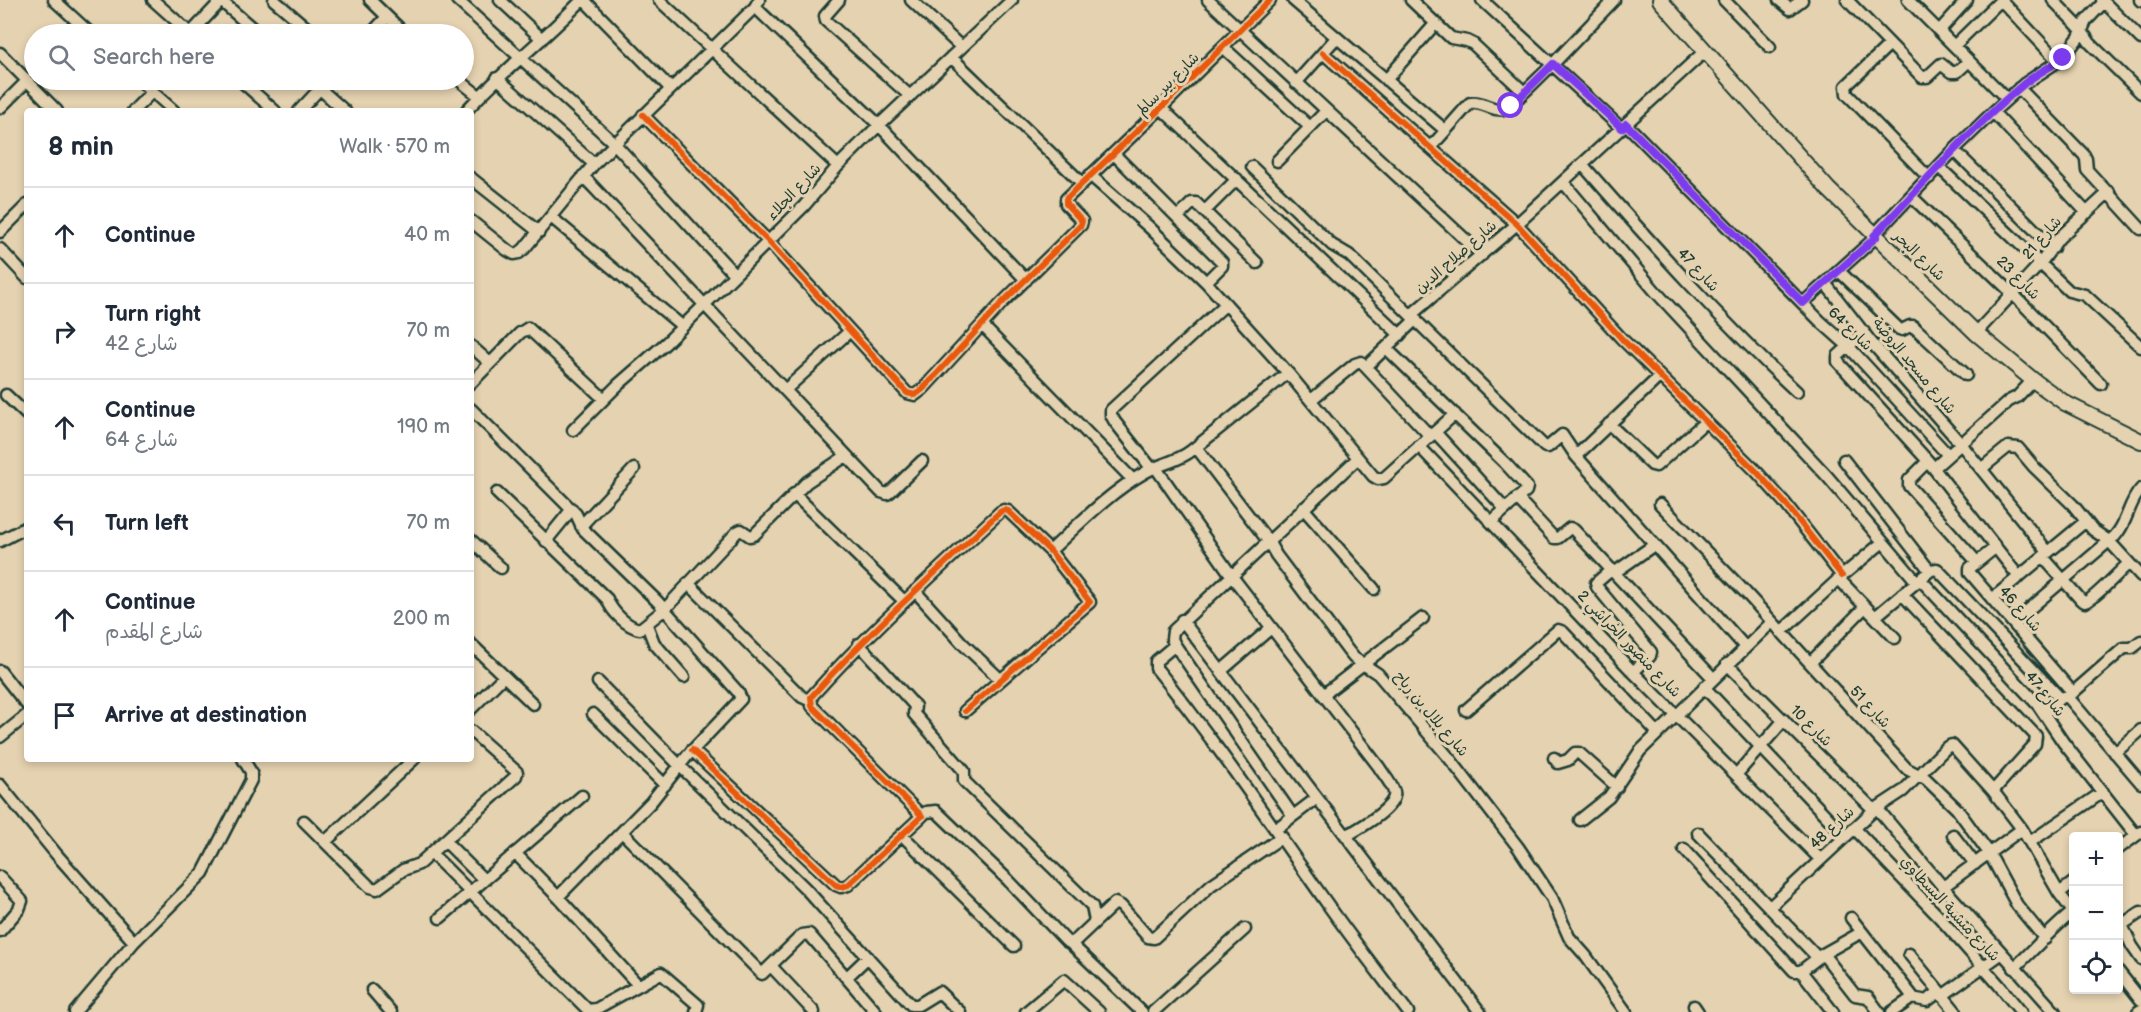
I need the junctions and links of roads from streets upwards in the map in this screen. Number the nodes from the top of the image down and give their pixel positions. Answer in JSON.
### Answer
{"nodes":[{"id":1,"x":54,"y":0,"type":"edge"},
{"id":2,"x":153,"y":0,"type":"edge"},
{"id":3,"x":221,"y":0,"type":"edge"},
{"id":4,"x":274,"y":0,"type":"edge"},
{"id":5,"x":370,"y":0,"type":"edge"},
{"id":6,"x":457,"y":0,"type":"edge"},
{"id":7,"x":500,"y":0,"type":"edge"},
{"id":8,"x":660,"y":0,"type":"edge"},
{"id":9,"x":839,"y":0,"type":"edge"},
{"id":10,"x":911,"y":0,"type":"edge"},
{"id":11,"x":1012,"y":0,"type":"edge"},
{"id":12,"x":1208,"y":0,"type":"edge"},
{"id":13,"x":1270,"y":0,"type":"edge"},
{"id":14,"x":1293,"y":0,"type":"edge"},
{"id":15,"x":1411,"y":0,"type":"edge"},
{"id":16,"x":1482,"y":0,"type":"edge"},
{"id":17,"x":1614,"y":0,"type":"edge"},
{"id":18,"x":1660,"y":0,"type":"edge"},
{"id":19,"x":1724,"y":0,"type":"edge"},
{"id":20,"x":1779,"y":0,"type":"edge"},
{"id":21,"x":1802,"y":0,"type":"edge"},
{"id":22,"x":1847,"y":0,"type":"edge"},
{"id":23,"x":1908,"y":0,"type":"edge"},
{"id":24,"x":1967,"y":0,"type":"edge"},
{"id":25,"x":2001,"y":0,"type":"edge"},
{"id":26,"x":2054,"y":0,"type":"edge"},
{"id":27,"x":581,"y":1,"type":"edge"},
{"id":28,"x":2103,"y":1,"type":"edge"},
{"id":29,"x":757,"y":3,"type":"edge"},
{"id":30,"x":386,"y":18,"type":"junction"},
{"id":31,"x":80,"y":24,"type":"edge"},
{"id":32,"x":179,"y":24,"type":"edge"},
{"id":33,"x":199,"y":24,"type":"edge"},
{"id":34,"x":248,"y":24,"type":"edge"},
{"id":35,"x":302,"y":24,"type":"edge"},
{"id":36,"x":380,"y":24,"type":"edge"},
{"id":37,"x":393,"y":24,"type":"edge"},
{"id":38,"x":1436,"y":24,"type":"junction"},
{"id":39,"x":1239,"y":30,"type":"junction"},
{"id":40,"x":1939,"y":31,"type":"junction"},
{"id":41,"x":2082,"y":31,"type":"junction"},
{"id":42,"x":1336,"y":38,"type":"junction"},
{"id":43,"x":542,"y":39,"type":"junction"},
{"id":44,"x":2141,"y":39,"type":"edge"},
{"id":45,"x":1890,"y":44,"type":"junction"},
{"id":46,"x":1954,"y":46,"type":"junction"},
{"id":47,"x":961,"y":47,"type":"junction"},
{"id":48,"x":1223,"y":47,"type":"junction"},
{"id":49,"x":1770,"y":47,"type":"dead end"},
{"id":50,"x":712,"y":48,"type":"junction"},
{"id":51,"x":1705,"y":51,"type":"junction"},
{"id":52,"x":0,"y":53,"type":"edge"},
{"id":53,"x":1323,"y":53,"type":"junction"},
{"id":54,"x":519,"y":57,"type":"junction"},
{"id":55,"x":951,"y":57,"type":"junction"},
{"id":56,"x":1969,"y":61,"type":"junction"},
{"id":57,"x":2058,"y":61,"type":"junction"},
{"id":58,"x":1553,"y":64,"type":"junction"},
{"id":59,"x":24,"y":78,"type":"edge"},
{"id":60,"x":497,"y":78,"type":"junction"},
{"id":61,"x":1386,"y":80,"type":"junction"},
{"id":62,"x":1296,"y":83,"type":"junction"},
{"id":63,"x":24,"y":84,"type":"edge"},
{"id":64,"x":670,"y":88,"type":"junction"},
{"id":65,"x":2019,"y":88,"type":"junction"},
{"id":66,"x":36,"y":90,"type":"edge"},
{"id":67,"x":251,"y":90,"type":"edge"},
{"id":68,"x":318,"y":90,"type":"edge"},
{"id":69,"x":322,"y":90,"type":"edge"},
{"id":70,"x":472,"y":90,"type":"edge"},
{"id":71,"x":152,"y":92,"type":"joint"},
{"id":72,"x":1524,"y":92,"type":"junction"},
{"id":73,"x":2141,"y":93,"type":"edge"},
{"id":74,"x":479,"y":96,"type":"junction"},
{"id":75,"x":910,"y":96,"type":"junction"},
{"id":76,"x":2007,"y":99,"type":"junction"},
{"id":77,"x":0,"y":108,"type":"edge"},
{"id":78,"x":54,"y":108,"type":"edge"},
{"id":79,"x":136,"y":108,"type":"edge"},
{"id":80,"x":171,"y":108,"type":"edge"},
{"id":81,"x":272,"y":108,"type":"edge"},
{"id":82,"x":302,"y":108,"type":"edge"},
{"id":83,"x":342,"y":108,"type":"edge"},
{"id":84,"x":469,"y":108,"type":"edge"},
{"id":85,"x":1161,"y":108,"type":"junction"},
{"id":86,"x":1326,"y":111,"type":"junction"},
{"id":87,"x":1993,"y":112,"type":"junction"},
{"id":88,"x":643,"y":114,"type":"junction"},
{"id":89,"x":879,"y":125,"type":"junction"},
{"id":90,"x":1624,"y":126,"type":"junction"},
{"id":91,"x":1310,"y":127,"type":"junction"},
{"id":92,"x":1445,"y":130,"type":"junction"},
{"id":93,"x":614,"y":143,"type":"junction"},
{"id":94,"x":1431,"y":147,"type":"junction"},
{"id":95,"x":1954,"y":150,"type":"junction"},
{"id":96,"x":1114,"y":154,"type":"junction"},
{"id":97,"x":1277,"y":161,"type":"dead end"},
{"id":98,"x":594,"y":164,"type":"junction"},
{"id":99,"x":1582,"y":164,"type":"junction"},
{"id":100,"x":838,"y":166,"type":"junction"},
{"id":101,"x":1252,"y":167,"type":"dead end"},
{"id":102,"x":1939,"y":167,"type":"junction"},
{"id":103,"x":1090,"y":175,"type":"junction"},
{"id":104,"x":583,"y":176,"type":"junction"},
{"id":105,"x":1929,"y":177,"type":"junction"},
{"id":106,"x":1237,"y":179,"type":"junction"},
{"id":107,"x":474,"y":180,"type":"edge"},
{"id":108,"x":1563,"y":182,"type":"junction"},
{"id":109,"x":1082,"y":183,"type":"junction"},
{"id":110,"x":2109,"y":192,"type":"junction"},
{"id":111,"x":1911,"y":196,"type":"junction"},
{"id":112,"x":24,"y":208,"type":"edge"},
{"id":113,"x":1205,"y":211,"type":"junction"},
{"id":114,"x":2087,"y":213,"type":"junction"},
{"id":115,"x":552,"y":217,"type":"junction"},
{"id":116,"x":1178,"y":218,"type":"junction"},
{"id":117,"x":474,"y":223,"type":"edge"},
{"id":118,"x":1518,"y":224,"type":"junction"},
{"id":119,"x":2140,"y":226,"type":"edge"},
{"id":120,"x":0,"y":232,"type":"edge"},
{"id":121,"x":539,"y":232,"type":"junction"},
{"id":122,"x":1875,"y":236,"type":"junction"},
{"id":123,"x":768,"y":241,"type":"junction"},
{"id":124,"x":2053,"y":248,"type":"junction"},
{"id":125,"x":0,"y":249,"type":"edge"},
{"id":126,"x":1482,"y":255,"type":"junction"},
{"id":127,"x":1257,"y":263,"type":"dead end"},
{"id":128,"x":2040,"y":264,"type":"junction"},
{"id":129,"x":1839,"y":271,"type":"junction"},
{"id":130,"x":734,"y":274,"type":"junction"},
{"id":131,"x":24,"y":275,"type":"edge"},
{"id":132,"x":1026,"y":280,"type":"junction"},
{"id":133,"x":1206,"y":282,"type":"junction"},
{"id":134,"x":1825,"y":283,"type":"junction"},
{"id":135,"x":2013,"y":294,"type":"junction"},
{"id":136,"x":1803,"y":303,"type":"junction"},
{"id":137,"x":704,"y":304,"type":"junction"},
{"id":138,"x":1226,"y":304,"type":"junction"},
{"id":139,"x":1414,"y":317,"type":"junction"},
{"id":140,"x":982,"y":325,"type":"junction"},
{"id":141,"x":682,"y":326,"type":"junction"},
{"id":142,"x":850,"y":331,"type":"junction"},
{"id":143,"x":1864,"y":332,"type":"junction"},
{"id":144,"x":1977,"y":333,"type":"junction"},
{"id":145,"x":1400,"y":335,"type":"junction"},
{"id":146,"x":1848,"y":346,"type":"junction"},
{"id":147,"x":2141,"y":347,"type":"edge"},
{"id":148,"x":1386,"y":348,"type":"junction"},
{"id":149,"x":474,"y":349,"type":"edge"},
{"id":150,"x":490,"y":363,"type":"junction"},
{"id":151,"x":1366,"y":367,"type":"junction"},
{"id":152,"x":1288,"y":373,"type":"junction"},
{"id":153,"x":1966,"y":375,"type":"dead end"},
{"id":154,"x":1659,"y":377,"type":"junction"},
{"id":155,"x":474,"y":380,"type":"edge"},
{"id":156,"x":2033,"y":380,"type":"junction"},
{"id":157,"x":2101,"y":384,"type":"dead end"},
{"id":158,"x":784,"y":390,"type":"junction"},
{"id":159,"x":1797,"y":392,"type":"dead end"},
{"id":160,"x":6,"y":394,"type":"dead end"},
{"id":161,"x":604,"y":399,"type":"junction"},
{"id":162,"x":1311,"y":400,"type":"junction"},
{"id":163,"x":24,"y":412,"type":"edge"},
{"id":164,"x":474,"y":412,"type":"edge"},
{"id":165,"x":1455,"y":414,"type":"junction"},
{"id":166,"x":1705,"y":422,"type":"junction"},
{"id":167,"x":1609,"y":424,"type":"junction"},
{"id":168,"x":573,"y":430,"type":"dead end"},
{"id":169,"x":1432,"y":434,"type":"junction"},
{"id":170,"x":2141,"y":441,"type":"edge"},
{"id":171,"x":1961,"y":444,"type":"junction"},
{"id":172,"x":1419,"y":446,"type":"junction"},
{"id":173,"x":1196,"y":447,"type":"junction"},
{"id":174,"x":1948,"y":455,"type":"junction"},
{"id":175,"x":846,"y":456,"type":"junction"},
{"id":176,"x":1576,"y":456,"type":"junction"},
{"id":177,"x":1358,"y":458,"type":"junction"},
{"id":178,"x":1844,"y":460,"type":"dead end"},
{"id":179,"x":922,"y":461,"type":"dead end"},
{"id":180,"x":1931,"y":464,"type":"junction"},
{"id":181,"x":1154,"y":468,"type":"junction"},
{"id":182,"x":634,"y":469,"type":"dead end"},
{"id":183,"x":1981,"y":469,"type":"junction"},
{"id":184,"x":1133,"y":480,"type":"junction"},
{"id":185,"x":2141,"y":489,"type":"edge"},
{"id":186,"x":497,"y":494,"type":"dead end"},
{"id":187,"x":794,"y":494,"type":"junction"},
{"id":188,"x":1517,"y":498,"type":"junction"},
{"id":189,"x":1660,"y":504,"type":"dead end"},
{"id":190,"x":1303,"y":508,"type":"junction"},
{"id":191,"x":572,"y":509,"type":"junction"},
{"id":192,"x":1505,"y":509,"type":"junction"},
{"id":193,"x":2086,"y":521,"type":"junction"},
{"id":194,"x":1491,"y":522,"type":"junction"},
{"id":195,"x":581,"y":526,"type":"junction"},
{"id":196,"x":24,"y":527,"type":"edge"},
{"id":197,"x":2,"y":536,"type":"edge"},
{"id":198,"x":546,"y":540,"type":"junction"},
{"id":199,"x":1268,"y":541,"type":"junction"},
{"id":200,"x":2109,"y":541,"type":"junction"},
{"id":201,"x":1883,"y":542,"type":"junction"},
{"id":202,"x":474,"y":543,"type":"edge"},
{"id":203,"x":1654,"y":545,"type":"junction"},
{"id":204,"x":1996,"y":547,"type":"junction"},
{"id":205,"x":1050,"y":551,"type":"junction"},
{"id":206,"x":2045,"y":555,"type":"junction"},
{"id":207,"x":1977,"y":562,"type":"junction"},
{"id":208,"x":2129,"y":562,"type":"junction"},
{"id":209,"x":501,"y":568,"type":"dead end"},
{"id":210,"x":1933,"y":570,"type":"junction"},
{"id":211,"x":1613,"y":572,"type":"junction"},
{"id":212,"x":1231,"y":575,"type":"junction"},
{"id":213,"x":2141,"y":576,"type":"edge"},
{"id":214,"x":2019,"y":577,"type":"junction"},
{"id":215,"x":1840,"y":578,"type":"junction"},
{"id":216,"x":2063,"y":580,"type":"junction"},
{"id":217,"x":1918,"y":581,"type":"junction"},
{"id":218,"x":688,"y":583,"type":"junction"},
{"id":219,"x":1374,"y":589,"type":"dead end"},
{"id":220,"x":915,"y":591,"type":"junction"},
{"id":221,"x":1902,"y":594,"type":"junction"},
{"id":222,"x":1992,"y":599,"type":"junction"},
{"id":223,"x":904,"y":601,"type":"junction"},
{"id":224,"x":1865,"y":607,"type":"junction"},
{"id":225,"x":664,"y":609,"type":"junction"},
{"id":226,"x":1875,"y":617,"type":"junction"},
{"id":227,"x":1423,"y":618,"type":"dead end"},
{"id":228,"x":1182,"y":620,"type":"junction"},
{"id":229,"x":1772,"y":622,"type":"junction"},
{"id":230,"x":2013,"y":623,"type":"junction"},
{"id":231,"x":647,"y":625,"type":"junction"},
{"id":232,"x":1271,"y":628,"type":"junction"},
{"id":233,"x":1781,"y":632,"type":"junction"},
{"id":234,"x":1895,"y":638,"type":"dead end"},
{"id":235,"x":2141,"y":641,"type":"edge"},
{"id":236,"x":859,"y":644,"type":"junction"},
{"id":237,"x":1176,"y":645,"type":"junction"},
{"id":238,"x":474,"y":647,"type":"edge"},
{"id":239,"x":1745,"y":647,"type":"junction"},
{"id":240,"x":1810,"y":663,"type":"junction"},
{"id":241,"x":1365,"y":664,"type":"junction"},
{"id":242,"x":1727,"y":664,"type":"junction"},
{"id":243,"x":0,"y":671,"type":"edge"},
{"id":244,"x":1221,"y":671,"type":"junction"},
{"id":245,"x":1633,"y":672,"type":"junction"},
{"id":246,"x":504,"y":676,"type":"junction"},
{"id":247,"x":684,"y":677,"type":"dead end"},
{"id":248,"x":1713,"y":678,"type":"junction"},
{"id":249,"x":1000,"y":679,"type":"junction"},
{"id":250,"x":598,"y":682,"type":"dead end"},
{"id":251,"x":1704,"y":687,"type":"junction"},
{"id":252,"x":1323,"y":695,"type":"junction"},
{"id":253,"x":2067,"y":696,"type":"junction"},
{"id":254,"x":24,"y":701,"type":"edge"},
{"id":255,"x":811,"y":701,"type":"junction"},
{"id":256,"x":533,"y":704,"type":"dead end"},
{"id":257,"x":474,"y":706,"type":"edge"},
{"id":258,"x":1466,"y":710,"type":"dead end"},
{"id":259,"x":965,"y":711,"type":"dead end"},
{"id":260,"x":2044,"y":713,"type":"junction"},
{"id":261,"x":593,"y":714,"type":"dead end"},
{"id":262,"x":1676,"y":714,"type":"junction"},
{"id":263,"x":24,"y":717,"type":"edge"},
{"id":264,"x":1784,"y":720,"type":"junction"},
{"id":265,"x":2141,"y":730,"type":"edge"},
{"id":266,"x":1658,"y":733,"type":"junction"},
{"id":267,"x":474,"y":734,"type":"edge"},
{"id":268,"x":0,"y":737,"type":"edge"},
{"id":269,"x":1761,"y":747,"type":"junction"},
{"id":270,"x":692,"y":750,"type":"junction"},
{"id":271,"x":2115,"y":753,"type":"junction"},
{"id":272,"x":1554,"y":758,"type":"dead end"},
{"id":273,"x":245,"y":762,"type":"edge"},
{"id":274,"x":411,"y":762,"type":"edge"},
{"id":275,"x":679,"y":765,"type":"junction"},
{"id":276,"x":1736,"y":775,"type":"junction"},
{"id":277,"x":1917,"y":775,"type":"junction"},
{"id":278,"x":2141,"y":783,"type":"edge"},
{"id":279,"x":665,"y":784,"type":"junction"},
{"id":280,"x":0,"y":785,"type":"edge"},
{"id":281,"x":1617,"y":787,"type":"junction"},
{"id":282,"x":1993,"y":791,"type":"junction"},
{"id":283,"x":2103,"y":792,"type":"junction"},
{"id":284,"x":582,"y":796,"type":"dead end"},
{"id":285,"x":1317,"y":798,"type":"junction"},
{"id":286,"x":1876,"y":809,"type":"junction"},
{"id":287,"x":922,"y":816,"type":"junction"},
{"id":288,"x":1293,"y":816,"type":"junction"},
{"id":289,"x":1580,"y":820,"type":"dead end"},
{"id":290,"x":304,"y":821,"type":"dead end"},
{"id":291,"x":1854,"y":828,"type":"junction"},
{"id":292,"x":2022,"y":829,"type":"junction"},
{"id":293,"x":622,"y":832,"type":"junction"},
{"id":294,"x":1279,"y":833,"type":"junction"},
{"id":295,"x":1698,"y":833,"type":"dead end"},
{"id":296,"x":2139,"y":834,"type":"edge"},
{"id":297,"x":902,"y":835,"type":"junction"},
{"id":298,"x":1953,"y":835,"type":"dead end"},
{"id":299,"x":1845,"y":836,"type":"junction"},
{"id":300,"x":1346,"y":837,"type":"junction"},
{"id":301,"x":445,"y":841,"type":"junction"},
{"id":302,"x":325,"y":842,"type":"junction"},
{"id":303,"x":2030,"y":842,"type":"junction"},
{"id":304,"x":2123,"y":845,"type":"edge"},
{"id":305,"x":1684,"y":849,"type":"dead end"},
{"id":306,"x":431,"y":853,"type":"junction"},
{"id":307,"x":515,"y":853,"type":"junction"},
{"id":308,"x":1989,"y":853,"type":"junction"},
{"id":309,"x":1820,"y":860,"type":"junction"},
{"id":310,"x":1975,"y":864,"type":"junction"},
{"id":311,"x":0,"y":877,"type":"edge"},
{"id":312,"x":483,"y":879,"type":"junction"},
{"id":313,"x":2069,"y":885,"type":"edge"},
{"id":314,"x":1943,"y":887,"type":"junction"},
{"id":315,"x":470,"y":891,"type":"junction"},
{"id":316,"x":2059,"y":893,"type":"junction"},
{"id":317,"x":558,"y":897,"type":"junction"},
{"id":318,"x":1770,"y":907,"type":"junction"},
{"id":319,"x":2069,"y":907,"type":"edge"},
{"id":320,"x":2141,"y":912,"type":"edge"},
{"id":321,"x":2069,"y":915,"type":"edge"},
{"id":322,"x":440,"y":918,"type":"dead end"},
{"id":323,"x":1851,"y":918,"type":"dead end"},
{"id":324,"x":2123,"y":920,"type":"edge"},
{"id":325,"x":1095,"y":921,"type":"junction"},
{"id":326,"x":2123,"y":926,"type":"edge"},
{"id":327,"x":1245,"y":929,"type":"dead end"},
{"id":328,"x":0,"y":931,"type":"edge"},
{"id":329,"x":1862,"y":932,"type":"junction"},
{"id":330,"x":2045,"y":939,"type":"junction"},
{"id":331,"x":134,"y":942,"type":"junction"},
{"id":332,"x":1070,"y":943,"type":"junction"},
{"id":333,"x":1014,"y":946,"type":"dead end"},
{"id":334,"x":1909,"y":954,"type":"dead end"},
{"id":335,"x":2001,"y":954,"type":"junction"},
{"id":336,"x":1820,"y":956,"type":"junction"},
{"id":337,"x":868,"y":957,"type":"junction"},
{"id":338,"x":2141,"y":959,"type":"edge"},
{"id":339,"x":771,"y":966,"type":"junction"},
{"id":340,"x":1983,"y":967,"type":"junction"},
{"id":341,"x":2014,"y":968,"type":"junction"},
{"id":342,"x":1801,"y":971,"type":"junction"},
{"id":343,"x":847,"y":976,"type":"junction"},
{"id":344,"x":2123,"y":977,"type":"edge"},
{"id":345,"x":638,"y":985,"type":"junction"},
{"id":346,"x":372,"y":990,"type":"dead end"},
{"id":347,"x":1941,"y":994,"type":"junction"},
{"id":348,"x":1913,"y":997,"type":"junction"},
{"id":349,"x":2141,"y":1000,"type":"edge"},
{"id":350,"x":606,"y":1008,"type":"edge"},
{"id":351,"x":1623,"y":1008,"type":"edge"},
{"id":352,"x":75,"y":1012,"type":"edge"},
{"id":353,"x":391,"y":1012,"type":"edge"},
{"id":354,"x":696,"y":1012,"type":"edge"},
{"id":355,"x":814,"y":1012,"type":"edge"},
{"id":356,"x":876,"y":1012,"type":"edge"},
{"id":357,"x":960,"y":1012,"type":"edge"},
{"id":358,"x":1026,"y":1012,"type":"edge"},
{"id":359,"x":1099,"y":1012,"type":"edge"},
{"id":360,"x":1142,"y":1012,"type":"edge"},
{"id":361,"x":1153,"y":1012,"type":"edge"},
{"id":362,"x":1408,"y":1012,"type":"edge"},
{"id":363,"x":1480,"y":1012,"type":"edge"},
{"id":364,"x":1611,"y":1012,"type":"edge"},
{"id":365,"x":1833,"y":1012,"type":"edge"},
{"id":366,"x":1879,"y":1012,"type":"edge"},
{"id":367,"x":1892,"y":1012,"type":"edge"},
{"id":368,"x":1956,"y":1012,"type":"edge"},
{"id":369,"x":2021,"y":1012,"type":"edge"},
{"id":370,"x":2055,"y":1012,"type":"edge"}],
"edges":[{"from":1,"to":31,"type":"street"},
{"from":2,"to":32,"type":"street"},
{"from":3,"to":33,"type":"street"},
{"from":3,"to":34,"type":"street"},
{"from":4,"to":35,"type":"street"},
{"from":5,"to":30,"type":"street"},
{"from":6,"to":54,"type":"street"},
{"from":7,"to":43,"type":"street"},
{"from":8,"to":50,"type":"street"},
{"from":9,"to":75,"type":"street"},
{"from":10,"to":47,"type":"street"},
{"from":11,"to":47,"type":"street","name":"شارع الجلاء"},
{"from":12,"to":39,"type":"street"},
{"from":13,"to":39,"type":"street","name":"شارع بير سالم"},
{"from":14,"to":42,"type":"street"},
{"from":15,"to":38,"type":"street"},
{"from":16,"to":58,"type":"street","name":"شارع 64"},
{"from":17,"to":58,"type":"street"},
{"from":18,"to":51,"type":"street","name":"شارع البحر"},
{"from":19,"to":49,"type":"street"},
{"from":20,"to":21,"type":"street"},
{"from":22,"to":45,"type":"street"},
{"from":23,"to":40,"type":"street"},
{"from":24,"to":40,"type":"street"},
{"from":25,"to":46,"type":"street"},
{"from":25,"to":57,"type":"street"},
{"from":26,"to":41,"type":"street"},
{"from":27,"to":43,"type":"street"},
{"from":27,"to":64,"type":"street"},
{"from":28,"to":41,"type":"street"},
{"from":28,"to":44,"type":"street"},
{"from":29,"to":50,"type":"street"},
{"from":29,"to":89,"type":"street"},
{"from":30,"to":36,"type":"street"},
{"from":30,"to":37,"type":"street"},
{"from":38,"to":61,"type":"street"},
{"from":38,"to":72,"type":"street"},
{"from":39,"to":48,"type":"street","name":"شارع بير سالم"},
{"from":39,"to":62,"type":"street"},
{"from":40,"to":46,"type":"street"},
{"from":41,"to":57,"type":"street"},
{"from":41,"to":73,"type":"street"},
{"from":42,"to":53,"type":"street"},
{"from":42,"to":61,"type":"street"},
{"from":43,"to":54,"type":"street"},
{"from":45,"to":56,"type":"street"},
{"from":45,"to":105,"type":"street"},
{"from":46,"to":56,"type":"street"},
{"from":47,"to":55,"type":"street","name":"شارع الجلاء"},
{"from":48,"to":85,"type":"street","name":"شارع بير سالم"},
{"from":48,"to":91,"type":"street"},
{"from":50,"to":64,"type":"street"},
{"from":50,"to":100,"type":"street"},
{"from":51,"to":90,"type":"street","name":"شارع صلاح الدين"},
{"from":51,"to":122,"type":"street","name":"شارع البحر"},
{"from":52,"to":59,"type":"street"},
{"from":53,"to":62,"type":"street"},
{"from":53,"to":94,"type":"street"},
{"from":54,"to":60,"type":"street"},
{"from":54,"to":93,"type":"street"},
{"from":55,"to":75,"type":"street","name":"شارع الجلاء"},
{"from":55,"to":109,"type":"street"},
{"from":56,"to":76,"type":"street"},
{"from":57,"to":65,"type":"street"},
{"from":58,"to":72,"type":"street"},
{"from":58,"to":90,"type":"street","name":"شارع 64"},
{"from":60,"to":74,"type":"street"},
{"from":60,"to":98,"type":"street"},
{"from":61,"to":92,"type":"street"},
{"from":62,"to":86,"type":"street"},
{"from":63,"to":77,"type":"street"},
{"from":64,"to":88,"type":"street"},
{"from":65,"to":76,"type":"street"},
{"from":65,"to":110,"type":"street"},
{"from":66,"to":78,"type":"street"},
{"from":67,"to":81,"type":"street"},
{"from":68,"to":82,"type":"street"},
{"from":69,"to":83,"type":"street"},
{"from":70,"to":74,"type":"street"},
{"from":71,"to":79,"type":"street"},
{"from":71,"to":80,"type":"street"},
{"from":72,"to":92,"type":"street"},
{"from":74,"to":84,"type":"street"},
{"from":75,"to":89,"type":"street","name":"شارع الجلاء"},
{"from":76,"to":87,"type":"street"},
{"from":85,"to":96,"type":"street","name":"شارع بير سالم"},
{"from":85,"to":106,"type":"street"},
{"from":86,"to":91,"type":"street"},
{"from":86,"to":126,"type":"street"},
{"from":87,"to":95,"type":"street"},
{"from":87,"to":114,"type":"street"},
{"from":88,"to":93,"type":"street"},
{"from":88,"to":123,"type":"street"},
{"from":89,"to":100,"type":"street","name":"شارع الجلاء"},
{"from":89,"to":132,"type":"street"},
{"from":90,"to":99,"type":"street","name":"شارع صلاح الدين"},
{"from":90,"to":136,"type":"street","name":"شارع 64"},
{"from":91,"to":97,"type":"street"},
{"from":92,"to":94,"type":"street"},
{"from":93,"to":98,"type":"street"},
{"from":93,"to":130,"type":"street"},
{"from":94,"to":118,"type":"street"},
{"from":95,"to":102,"type":"street"},
{"from":95,"to":124,"type":"street"},
{"from":96,"to":103,"type":"street","name":"شارع بير سالم"},
{"from":96,"to":116,"type":"street"},
{"from":98,"to":104,"type":"street"},
{"from":99,"to":108,"type":"street","name":"شارع صلاح الدين"},
{"from":99,"to":159,"type":"street","name":"شارع 47"},
{"from":100,"to":123,"type":"street","name":"شارع الجلاء"},
{"from":101,"to":139,"type":"street"},
{"from":102,"to":105,"type":"street"},
{"from":102,"to":128,"type":"street"},
{"from":103,"to":109,"type":"street","name":"شارع بير سالم"},
{"from":103,"to":133,"type":"street"},
{"from":104,"to":115,"type":"street"},
{"from":104,"to":137,"type":"street"},
{"from":105,"to":111,"type":"street"},
{"from":106,"to":113,"type":"street"},
{"from":106,"to":145,"type":"street"},
{"from":107,"to":121,"type":"street"},
{"from":108,"to":118,"type":"street","name":"شارع صلاح الدين"},
{"from":108,"to":201,"type":"street","name":"شارع 47"},
{"from":109,"to":132,"type":"street","name":"شارع بير سالم"},
{"from":110,"to":114,"type":"street","name":"شارع 21"},
{"from":110,"to":119,"type":"street"},
{"from":111,"to":122,"type":"street"},
{"from":111,"to":135,"type":"street","name":"شارع 23"},
{"from":112,"to":120,"type":"street"},
{"from":113,"to":116,"type":"street"},
{"from":113,"to":127,"type":"street"},
{"from":114,"to":124,"type":"street","name":"شارع 21"},
{"from":115,"to":121,"type":"street"},
{"from":115,"to":141,"type":"street"},
{"from":116,"to":133,"type":"street"},
{"from":117,"to":121,"type":"street"},
{"from":118,"to":126,"type":"street","name":"شارع صلاح الدين"},
{"from":118,"to":154,"type":"street"},
{"from":122,"to":129,"type":"street"},
{"from":122,"to":144,"type":"street","name":"شارع البحر"},
{"from":123,"to":130,"type":"street","name":"شارع الجلاء"},
{"from":123,"to":142,"type":"street"},
{"from":124,"to":128,"type":"street","name":"شارع 21"},
{"from":125,"to":131,"type":"street"},
{"from":126,"to":139,"type":"street","name":"شارع صلاح الدين"},
{"from":128,"to":135,"type":"street","name":"شارع 21"},
{"from":128,"to":147,"type":"street"},
{"from":129,"to":134,"type":"street"},
{"from":129,"to":153,"type":"street"},
{"from":130,"to":137,"type":"street","name":"شارع الجلاء"},
{"from":132,"to":140,"type":"street"},
{"from":133,"to":138,"type":"street"},
{"from":134,"to":136,"type":"street"},
{"from":134,"to":143,"type":"street","name":"شارع مسجد الروضة"},
{"from":135,"to":144,"type":"street","name":"شارع 21"},
{"from":135,"to":157,"type":"street","name":"شارع 23"},
{"from":136,"to":146,"type":"street","name":"شارع 64"},
{"from":137,"to":141,"type":"street","name":"شارع الجلاء"},
{"from":137,"to":158,"type":"street"},
{"from":138,"to":152,"type":"street"},
{"from":138,"to":181,"type":"street"},
{"from":139,"to":145,"type":"street","name":"شارع صلاح الدين"},
{"from":139,"to":176,"type":"street"},
{"from":140,"to":142,"type":"street"},
{"from":140,"to":184,"type":"street"},
{"from":141,"to":161,"type":"street","name":"شارع الجلاء"},
{"from":142,"to":158,"type":"street"},
{"from":143,"to":146,"type":"street"},
{"from":143,"to":171,"type":"street","name":"شارع مسجد الروضة"},
{"from":144,"to":156,"type":"street","name":"شارع البحر"},
{"from":145,"to":148,"type":"street","name":"شارع صلاح الدين"},
{"from":146,"to":174,"type":"street","name":"شارع 64"},
{"from":146,"to":180,"type":"street"},
{"from":148,"to":151,"type":"street","name":"شارع صلاح الدين"},
{"from":148,"to":165,"type":"street"},
{"from":149,"to":150,"type":"street"},
{"from":150,"to":155,"type":"street"},
{"from":150,"to":161,"type":"street"},
{"from":151,"to":162,"type":"street"},
{"from":151,"to":169,"type":"street"},
{"from":152,"to":162,"type":"street"},
{"from":152,"to":173,"type":"street"},
{"from":154,"to":166,"type":"street"},
{"from":154,"to":167,"type":"street"},
{"from":156,"to":170,"type":"street","name":"شارع البحر"},
{"from":156,"to":171,"type":"street"},
{"from":158,"to":175,"type":"street"},
{"from":160,"to":163,"type":"street"},
{"from":161,"to":168,"type":"street","name":"شارع الجلاء"},
{"from":162,"to":177,"type":"street"},
{"from":164,"to":191,"type":"street"},
{"from":165,"to":169,"type":"street"},
{"from":165,"to":188,"type":"street"},
{"from":166,"to":167,"type":"street"},
{"from":166,"to":215,"type":"street"},
{"from":167,"to":176,"type":"street"},
{"from":169,"to":172,"type":"street"},
{"from":169,"to":192,"type":"street"},
{"from":171,"to":174,"type":"street"},
{"from":171,"to":183,"type":"street","name":"شارع مسجد الروضة"},
{"from":172,"to":177,"type":"street"},
{"from":172,"to":194,"type":"street","name":"شارع منصور الخراشي 2"},
{"from":173,"to":181,"type":"street"},
{"from":173,"to":199,"type":"street","name":"شارع بلال بن رباح"},
{"from":174,"to":180,"type":"street"},
{"from":175,"to":179,"type":"street"},
{"from":175,"to":187,"type":"street"},
{"from":176,"to":203,"type":"street"},
{"from":177,"to":190,"type":"street"},
{"from":178,"to":210,"type":"street"},
{"from":180,"to":204,"type":"street"},
{"from":180,"to":207,"type":"street"},
{"from":181,"to":184,"type":"street"},
{"from":181,"to":212,"type":"street"},
{"from":182,"to":195,"type":"street"},
{"from":183,"to":193,"type":"street"},
{"from":183,"to":206,"type":"street","name":"شارع مسجد الروضة"},
{"from":184,"to":205,"type":"street"},
{"from":185,"to":200,"type":"street"},
{"from":186,"to":198,"type":"street"},
{"from":187,"to":218,"type":"street"},
{"from":187,"to":223,"type":"street"},
{"from":188,"to":192,"type":"street"},
{"from":188,"to":211,"type":"street"},
{"from":189,"to":229,"type":"street","name":"شارع 51"},
{"from":190,"to":199,"type":"street"},
{"from":190,"to":219,"type":"street"},
{"from":191,"to":195,"type":"street"},
{"from":191,"to":198,"type":"street"},
{"from":192,"to":194,"type":"street"},
{"from":193,"to":200,"type":"street"},
{"from":193,"to":206,"type":"street"},
{"from":194,"to":245,"type":"street","name":"شارع منصور الخراشي 2"},
{"from":195,"to":225,"type":"street"},
{"from":196,"to":197,"type":"street"},
{"from":198,"to":231,"type":"street"},
{"from":199,"to":212,"type":"street"},
{"from":199,"to":241,"type":"street","name":"شارع بلال بن رباح"},
{"from":200,"to":208,"type":"street"},
{"from":200,"to":216,"type":"street"},
{"from":201,"to":215,"type":"street"},
{"from":201,"to":217,"type":"street","name":"شارع 47"},
{"from":202,"to":209,"type":"street"},
{"from":203,"to":211,"type":"street"},
{"from":203,"to":239,"type":"street"},
{"from":204,"to":207,"type":"street"},
{"from":204,"to":214,"type":"street"},
{"from":205,"to":220,"type":"street"},
{"from":205,"to":249,"type":"street"},
{"from":206,"to":214,"type":"street"},
{"from":206,"to":216,"type":"street","name":"شارع مسجد الروضة"},
{"from":207,"to":222,"type":"street","name":"شارع 46"},
{"from":208,"to":213,"type":"street"},
{"from":208,"to":216,"type":"street","name":"شارع مسجد الروضة"},
{"from":210,"to":217,"type":"street"},
{"from":210,"to":253,"type":"street"},
{"from":211,"to":245,"type":"street"},
{"from":211,"to":248,"type":"street"},
{"from":212,"to":228,"type":"street"},
{"from":212,"to":232,"type":"street"},
{"from":214,"to":222,"type":"street"},
{"from":215,"to":224,"type":"street"},
{"from":215,"to":233,"type":"street"},
{"from":216,"to":230,"type":"street"},
{"from":217,"to":221,"type":"street"},
{"from":217,"to":260,"type":"street","name":"شارع 47"},
{"from":218,"to":225,"type":"street"},
{"from":218,"to":255,"type":"street"},
{"from":220,"to":223,"type":"street"},
{"from":220,"to":249,"type":"street"},
{"from":221,"to":226,"type":"street"},
{"from":221,"to":282,"type":"street"},
{"from":222,"to":230,"type":"street","name":"شارع 46"},
{"from":223,"to":236,"type":"street"},
{"from":224,"to":226,"type":"street"},
{"from":224,"to":240,"type":"street"},
{"from":225,"to":231,"type":"street"},
{"from":225,"to":270,"type":"street"},
{"from":226,"to":234,"type":"street"},
{"from":227,"to":241,"type":"street"},
{"from":228,"to":237,"type":"street"},
{"from":228,"to":244,"type":"street"},
{"from":229,"to":233,"type":"street","name":"شارع 51"},
{"from":229,"to":239,"type":"street"},
{"from":230,"to":253,"type":"street","name":"شارع 46"},
{"from":231,"to":247,"type":"street"},
{"from":232,"to":244,"type":"street"},
{"from":232,"to":252,"type":"street"},
{"from":233,"to":240,"type":"street","name":"شارع 51"},
{"from":235,"to":253,"type":"street"},
{"from":236,"to":255,"type":"street"},
{"from":236,"to":325,"type":"street"},
{"from":237,"to":288,"type":"street"},
{"from":237,"to":294,"type":"street"},
{"from":238,"to":246,"type":"street"},
{"from":239,"to":242,"type":"street"},
{"from":240,"to":277,"type":"street","name":"شارع 51"},
{"from":241,"to":252,"type":"street"},
{"from":241,"to":351,"type":"street","name":"شارع بلال بن رباح"},
{"from":242,"to":248,"type":"street"},
{"from":242,"to":264,"type":"street","name":"شارع 10"},
{"from":243,"to":254,"type":"street"},
{"from":244,"to":285,"type":"street"},
{"from":245,"to":262,"type":"street","name":"شارع منصور الخراشي 2"},
{"from":246,"to":256,"type":"street"},
{"from":246,"to":257,"type":"street"},
{"from":248,"to":251,"type":"street"},
{"from":249,"to":259,"type":"street"},
{"from":250,"to":275,"type":"street"},
{"from":251,"to":262,"type":"street"},
{"from":251,"to":269,"type":"street"},
{"from":252,"to":300,"type":"street"},
{"from":253,"to":260,"type":"street"},
{"from":253,"to":271,"type":"street"},
{"from":255,"to":287,"type":"street"},
{"from":258,"to":266,"type":"street"},
{"from":260,"to":283,"type":"street","name":"شارع 47"},
{"from":261,"to":279,"type":"street"},
{"from":262,"to":266,"type":"street"},
{"from":262,"to":276,"type":"street","name":"شارع منصور الخراشي 2"},
{"from":263,"to":268,"type":"street"},
{"from":264,"to":269,"type":"street"},
{"from":264,"to":286,"type":"street","name":"شارع 10"},
{"from":265,"to":271,"type":"street"},
{"from":266,"to":281,"type":"street"},
{"from":267,"to":301,"type":"street"},
{"from":269,"to":276,"type":"street"},
{"from":269,"to":299,"type":"street"},
{"from":270,"to":275,"type":"street"},
{"from":270,"to":297,"type":"street"},
{"from":271,"to":278,"type":"street"},
{"from":272,"to":281,"type":"street"},
{"from":273,"to":331,"type":"street"},
{"from":274,"to":302,"type":"street"},
{"from":275,"to":279,"type":"street"},
{"from":275,"to":337,"type":"street"},
{"from":276,"to":309,"type":"street","name":"شارع منصور الخراشي 2"},
{"from":277,"to":282,"type":"street","name":"شارع 48"},
{"from":277,"to":286,"type":"street","name":"شارع 48"},
{"from":277,"to":308,"type":"street","name":"شارع 51"},
{"from":279,"to":293,"type":"street"},
{"from":280,"to":331,"type":"street"},
{"from":281,"to":289,"type":"street"},
{"from":282,"to":292,"type":"street"},
{"from":283,"to":296,"type":"street","name":"شارع 47"},
{"from":283,"to":303,"type":"street"},
{"from":284,"to":307,"type":"street"},
{"from":285,"to":288,"type":"street"},
{"from":285,"to":300,"type":"street"},
{"from":286,"to":291,"type":"street","name":"شارع 48"},
{"from":286,"to":314,"type":"street","name":"شارع 10"},
{"from":287,"to":297,"type":"street"},
{"from":287,"to":332,"type":"street"},
{"from":288,"to":294,"type":"street"},
{"from":290,"to":302,"type":"street"},
{"from":291,"to":299,"type":"street","name":"شارع 48"},
{"from":291,"to":340,"type":"street","name":"شارع منشية البسطاوي"},
{"from":292,"to":303,"type":"street"},
{"from":292,"to":308,"type":"street"},
{"from":293,"to":317,"type":"street"},
{"from":293,"to":339,"type":"street"},
{"from":294,"to":325,"type":"street"},
{"from":294,"to":362,"type":"street"},
{"from":295,"to":318,"type":"street"},
{"from":296,"to":304,"type":"street"},
{"from":297,"to":333,"type":"street"},
{"from":298,"to":310,"type":"street"},
{"from":299,"to":309,"type":"street","name":"شارع 48"},
{"from":300,"to":363,"type":"street"},
{"from":301,"to":306,"type":"street"},
{"from":301,"to":312,"type":"street"},
{"from":302,"to":306,"type":"street"},
{"from":303,"to":316,"type":"street"},
{"from":305,"to":342,"type":"street"},
{"from":306,"to":315,"type":"street"},
{"from":307,"to":312,"type":"street"},
{"from":307,"to":317,"type":"street"},
{"from":308,"to":310,"type":"street"},
{"from":308,"to":330,"type":"street","name":"شارع 51"},
{"from":309,"to":318,"type":"street","name":"شارع 48"},
{"from":310,"to":314,"type":"street"},
{"from":311,"to":328,"type":"street"},
{"from":312,"to":315,"type":"street"},
{"from":313,"to":316,"type":"street"},
{"from":314,"to":335,"type":"street","name":"شارع 10"},
{"from":315,"to":322,"type":"street"},
{"from":315,"to":350,"type":"street"},
{"from":316,"to":319,"type":"street"},
{"from":317,"to":345,"type":"street"},
{"from":318,"to":336,"type":"street"},
{"from":320,"to":324,"type":"street"},
{"from":321,"to":330,"type":"street"},
{"from":323,"to":329,"type":"street"},
{"from":325,"to":332,"type":"street"},
{"from":326,"to":338,"type":"street"},
{"from":327,"to":361,"type":"street"},
{"from":329,"to":336,"type":"street"},
{"from":329,"to":348,"type":"street"},
{"from":330,"to":341,"type":"street"},
{"from":331,"to":352,"type":"street"},
{"from":332,"to":360,"type":"street"},
{"from":334,"to":347,"type":"street"},
{"from":335,"to":340,"type":"street"},
{"from":335,"to":341,"type":"street","name":"شارع 10"},
{"from":336,"to":342,"type":"street"},
{"from":336,"to":366,"type":"street"},
{"from":337,"to":343,"type":"street"},
{"from":337,"to":357,"type":"street"},
{"from":339,"to":343,"type":"street"},
{"from":339,"to":355,"type":"street"},
{"from":340,"to":347,"type":"street"},
{"from":340,"to":369,"type":"street","name":"شارع منشية البسطاوي"},
{"from":341,"to":370,"type":"street","name":"شارع 10"},
{"from":342,"to":365,"type":"street"},
{"from":343,"to":356,"type":"street"},
{"from":344,"to":349,"type":"street"},
{"from":345,"to":350,"type":"street"},
{"from":345,"to":354,"type":"street"},
{"from":346,"to":353,"type":"street"},
{"from":347,"to":348,"type":"street"},
{"from":347,"to":368,"type":"street"},
{"from":348,"to":367,"type":"street"},
{"from":351,"to":364,"type":"street"},
{"from":358,"to":359,"type":"street"}]}
